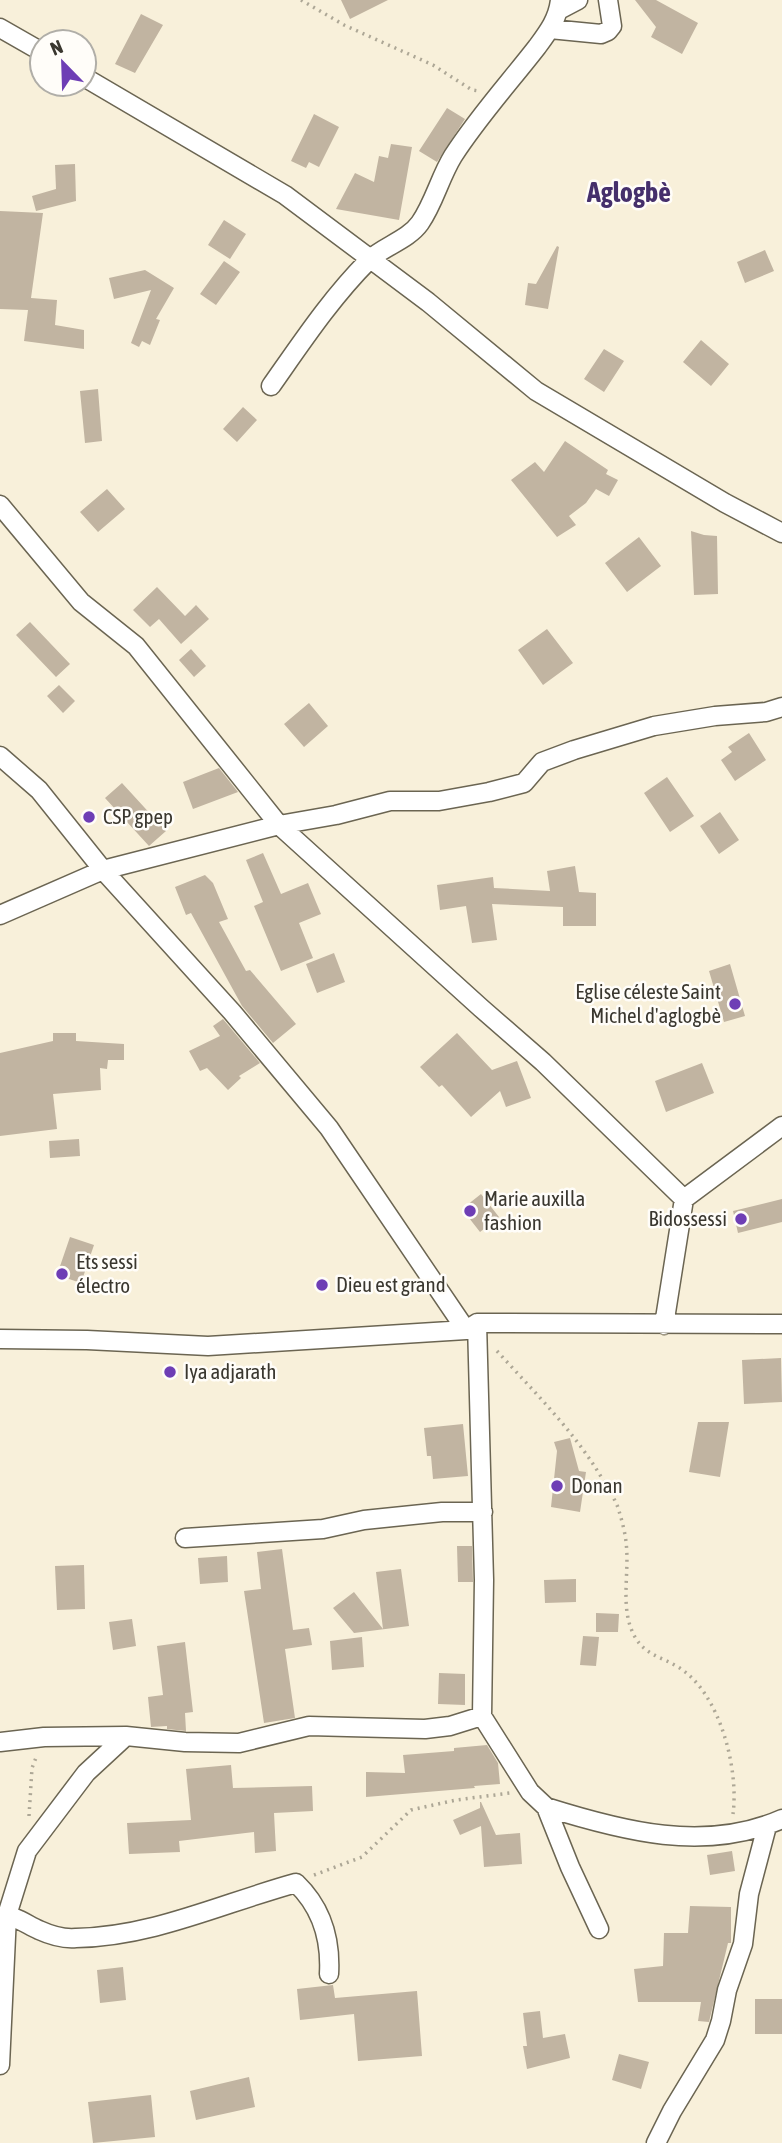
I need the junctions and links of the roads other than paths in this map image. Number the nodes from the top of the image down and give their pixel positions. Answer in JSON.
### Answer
{"nodes":[{"id":1,"x":578,"y":0,"type":"edge"},
{"id":2,"x":608,"y":0,"type":"edge"},
{"id":3,"x":559,"y":5,"type":"edge"},
{"id":4,"x":0,"y":28,"type":"edge"},
{"id":5,"x":550,"y":29,"type":"junction"},
{"id":6,"x":28,"y":44,"type":"edge"},
{"id":7,"x":98,"y":85,"type":"edge"},
{"id":8,"x":371,"y":258,"type":"junction"},
{"id":9,"x":271,"y":386,"type":"dead end"},
{"id":10,"x":0,"y":505,"type":"edge"},
{"id":11,"x":782,"y":533,"type":"edge"},
{"id":12,"x":782,"y":708,"type":"edge"},
{"id":13,"x":0,"y":756,"type":"edge"},
{"id":14,"x":279,"y":825,"type":"junction"},
{"id":15,"x":103,"y":870,"type":"junction"},
{"id":16,"x":0,"y":915,"type":"edge"},
{"id":17,"x":782,"y":1126,"type":"edge"},
{"id":18,"x":684,"y":1199,"type":"junction"},
{"id":19,"x":782,"y":1324,"type":"edge"},
{"id":20,"x":664,"y":1325,"type":"junction"},
{"id":21,"x":473,"y":1327,"type":"junction"},
{"id":22,"x":0,"y":1339,"type":"edge"},
{"id":23,"x":483,"y":1512,"type":"junction"},
{"id":24,"x":185,"y":1538,"type":"dead end"},
{"id":25,"x":482,"y":1716,"type":"junction"},
{"id":26,"x":126,"y":1735,"type":"junction"},
{"id":27,"x":0,"y":1742,"type":"edge"},
{"id":28,"x":546,"y":1807,"type":"junction"},
{"id":29,"x":775,"y":1822,"type":"edge"},
{"id":30,"x":4,"y":1915,"type":"edge"},
{"id":31,"x":599,"y":1929,"type":"dead end"},
{"id":32,"x":329,"y":1974,"type":"dead end"},
{"id":33,"x":0,"y":2065,"type":"edge"},
{"id":34,"x":656,"y":2143,"type":"edge"}],
"edges":[{"from":1,"to":3,"type":"street"},
{"from":2,"to":5,"type":"street"},
{"from":3,"to":5,"type":"street"},
{"from":4,"to":6,"type":"street"},
{"from":5,"to":8,"type":"street"},
{"from":7,"to":8,"type":"street"},
{"from":8,"to":9,"type":"street"},
{"from":8,"to":11,"type":"street"},
{"from":10,"to":14,"type":"street"},
{"from":12,"to":14,"type":"street"},
{"from":13,"to":15,"type":"street"},
{"from":14,"to":15,"type":"street"},
{"from":14,"to":18,"type":"street"},
{"from":15,"to":16,"type":"street"},
{"from":15,"to":21,"type":"street"},
{"from":17,"to":18,"type":"street"},
{"from":18,"to":20,"type":"street"},
{"from":19,"to":20,"type":"street"},
{"from":20,"to":21,"type":"street"},
{"from":21,"to":22,"type":"street"},
{"from":21,"to":23,"type":"street"},
{"from":23,"to":24,"type":"street"},
{"from":23,"to":25,"type":"street"},
{"from":25,"to":26,"type":"street"},
{"from":25,"to":28,"type":"street"},
{"from":26,"to":27,"type":"street"},
{"from":26,"to":30,"type":"street"},
{"from":28,"to":29,"type":"street"},
{"from":28,"to":31,"type":"street"},
{"from":29,"to":34,"type":"street"},
{"from":30,"to":32,"type":"street"},
{"from":30,"to":33,"type":"street"}]}
